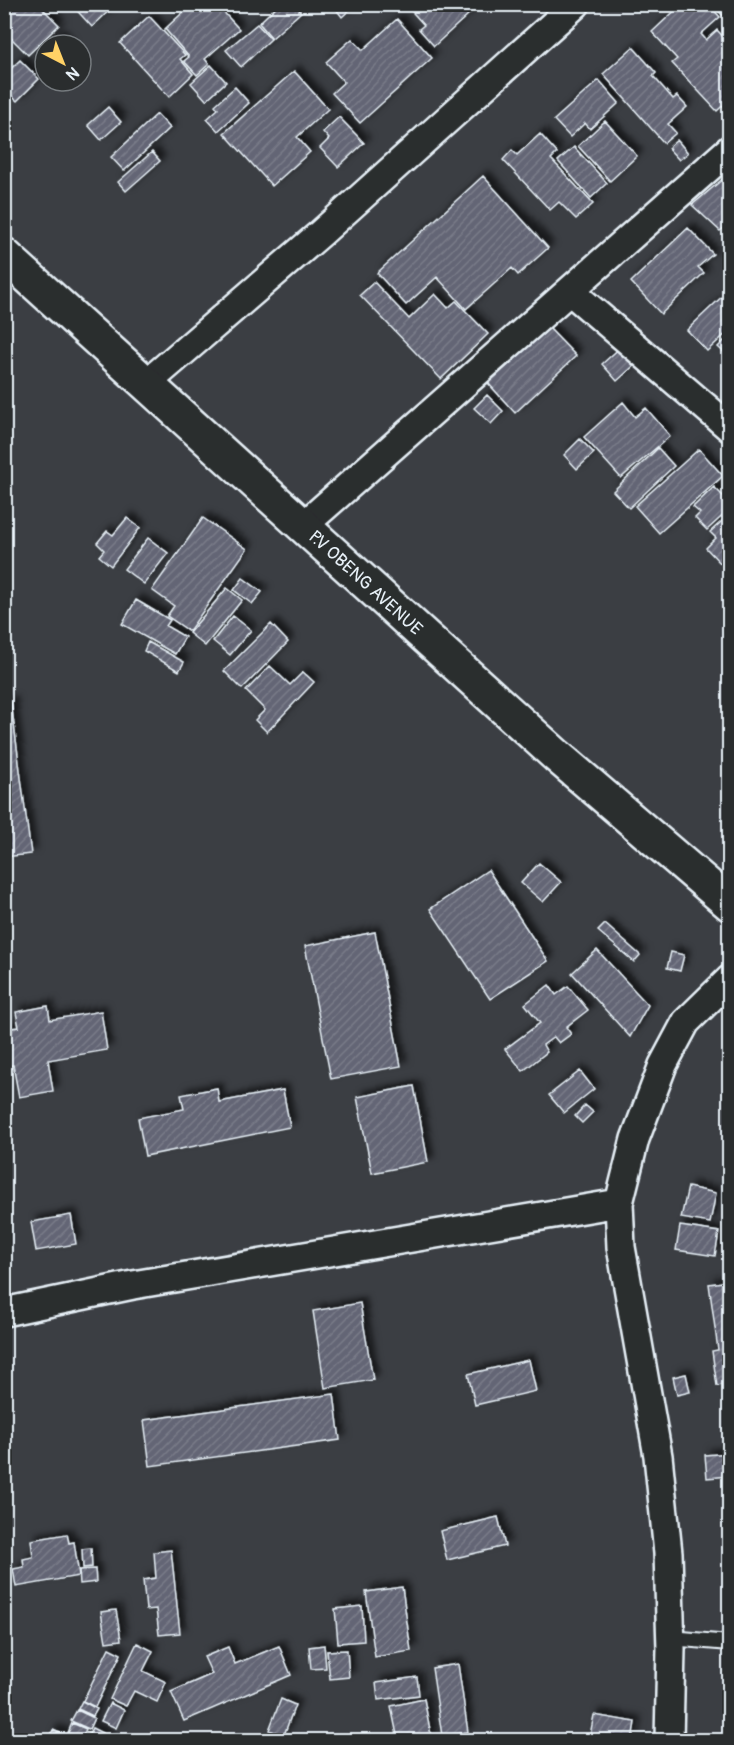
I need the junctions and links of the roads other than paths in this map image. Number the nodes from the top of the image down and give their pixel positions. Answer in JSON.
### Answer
{"nodes":[{"id":1,"x":576,"y":4,"type":"edge"},
{"id":2,"x":729,"y":149,"type":"edge"},
{"id":3,"x":4,"y":255,"type":"edge"},
{"id":4,"x":570,"y":291,"type":"junction"},
{"id":5,"x":147,"y":383,"type":"junction"},
{"id":6,"x":729,"y":428,"type":"edge"},
{"id":7,"x":303,"y":526,"type":"junction"},
{"id":8,"x":729,"y":904,"type":"edge"},
{"id":9,"x":729,"y":979,"type":"edge"},
{"id":10,"x":619,"y":1203,"type":"junction"},
{"id":11,"x":4,"y":1312,"type":"edge"},
{"id":12,"x":670,"y":1638,"type":"junction"},
{"id":13,"x":729,"y":1643,"type":"edge"},
{"id":14,"x":669,"y":1740,"type":"edge"}],
"edges":[{"from":1,"to":5,"type":"street"},
{"from":2,"to":4,"type":"street"},
{"from":3,"to":5,"type":"main road","name":"P.V OBENG AVENUE"},
{"from":4,"to":6,"type":"street"},
{"from":4,"to":7,"type":"street"},
{"from":5,"to":7,"type":"main road","name":"P.V OBENG AVENUE"},
{"from":7,"to":8,"type":"main road","name":"P.V OBENG AVENUE"},
{"from":9,"to":10,"type":"street"},
{"from":10,"to":11,"type":"street"},
{"from":10,"to":12,"type":"street"},
{"from":12,"to":13,"type":"lane"},
{"from":12,"to":14,"type":"street"}]}
